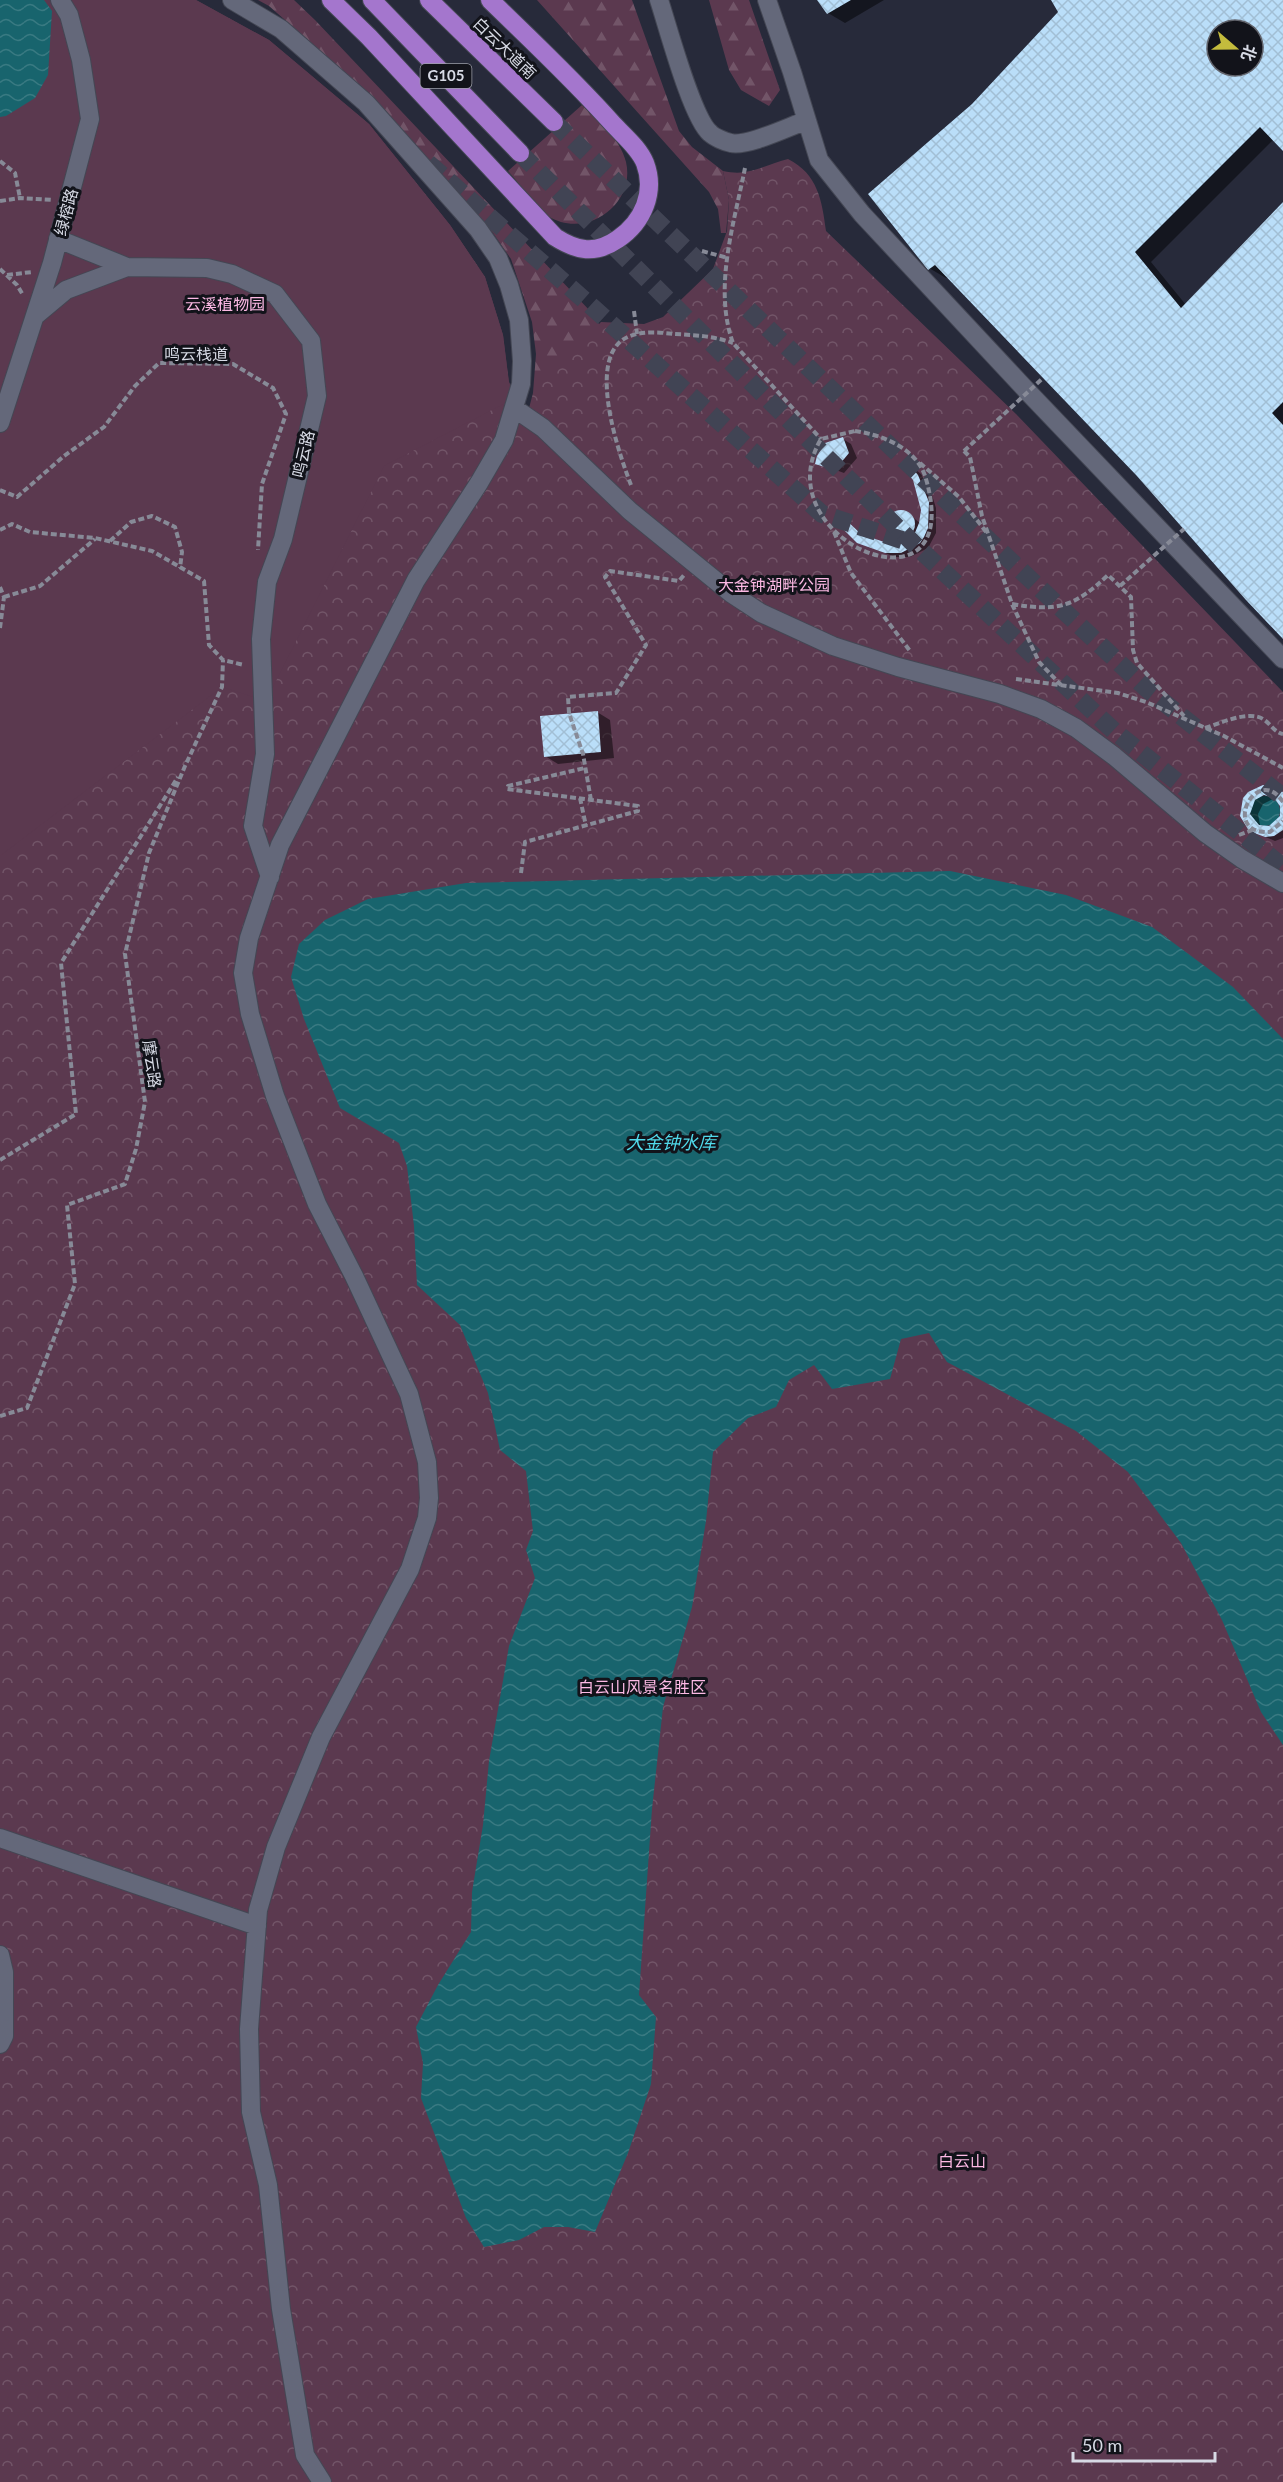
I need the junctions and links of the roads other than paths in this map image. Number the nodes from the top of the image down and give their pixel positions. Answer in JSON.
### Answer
{"nodes":[{"id":1,"x":60,"y":0,"type":"edge"},
{"id":2,"x":232,"y":0,"type":"edge"},
{"id":3,"x":331,"y":0,"type":"edge"},
{"id":4,"x":372,"y":0,"type":"edge"},
{"id":5,"x":429,"y":0,"type":"edge"},
{"id":6,"x":490,"y":0,"type":"edge"},
{"id":7,"x":659,"y":0,"type":"edge"},
{"id":8,"x":767,"y":0,"type":"edge"},
{"id":9,"x":805,"y":121,"type":"junction"},
{"id":10,"x":554,"y":122,"type":"tunnel mouth"},
{"id":11,"x":520,"y":153,"type":"tunnel mouth"},
{"id":12,"x":58,"y":239,"type":"junction"},
{"id":13,"x":127,"y":267,"type":"junction"},
{"id":14,"x":34,"y":316,"type":"junction"},
{"id":15,"x":514,"y":408,"type":"junction"},
{"id":16,"x":0,"y":423,"type":"edge"},
{"id":17,"x":1283,"y":659,"type":"edge"},
{"id":18,"x":270,"y":877,"type":"junction"},
{"id":19,"x":1283,"y":883,"type":"edge"},
{"id":20,"x":0,"y":1838,"type":"edge"},
{"id":21,"x":257,"y":1926,"type":"junction"},
{"id":22,"x":0,"y":1955,"type":"edge"},
{"id":23,"x":0,"y":2044,"type":"edge"},
{"id":24,"x":322,"y":2482,"type":"edge"}],
"edges":[{"from":1,"to":12,"type":"street","name":"绿榕路"},
{"from":2,"to":15,"type":"street"},
{"from":3,"to":6,"type":"highway"},
{"from":4,"to":11,"type":"highway","number":"G105"},
{"from":5,"to":10,"type":"highway","name":"白云大道南","number":"G105"},
{"from":7,"to":9,"type":"street"},
{"from":8,"to":9,"type":"street"},
{"from":9,"to":17,"type":"street"},
{"from":12,"to":13,"type":"street"},
{"from":12,"to":14,"type":"street","name":"绿榕路"},
{"from":13,"to":14,"type":"street","name":"鸣云路"},
{"from":13,"to":18,"type":"street","name":"鸣云路"},
{"from":14,"to":16,"type":"street","name":"绿榕路"},
{"from":15,"to":18,"type":"street"},
{"from":15,"to":19,"type":"street"},
{"from":18,"to":21,"type":"street"},
{"from":20,"to":21,"type":"street"},
{"from":21,"to":24,"type":"street"},
{"from":22,"to":23,"type":"street"}]}
